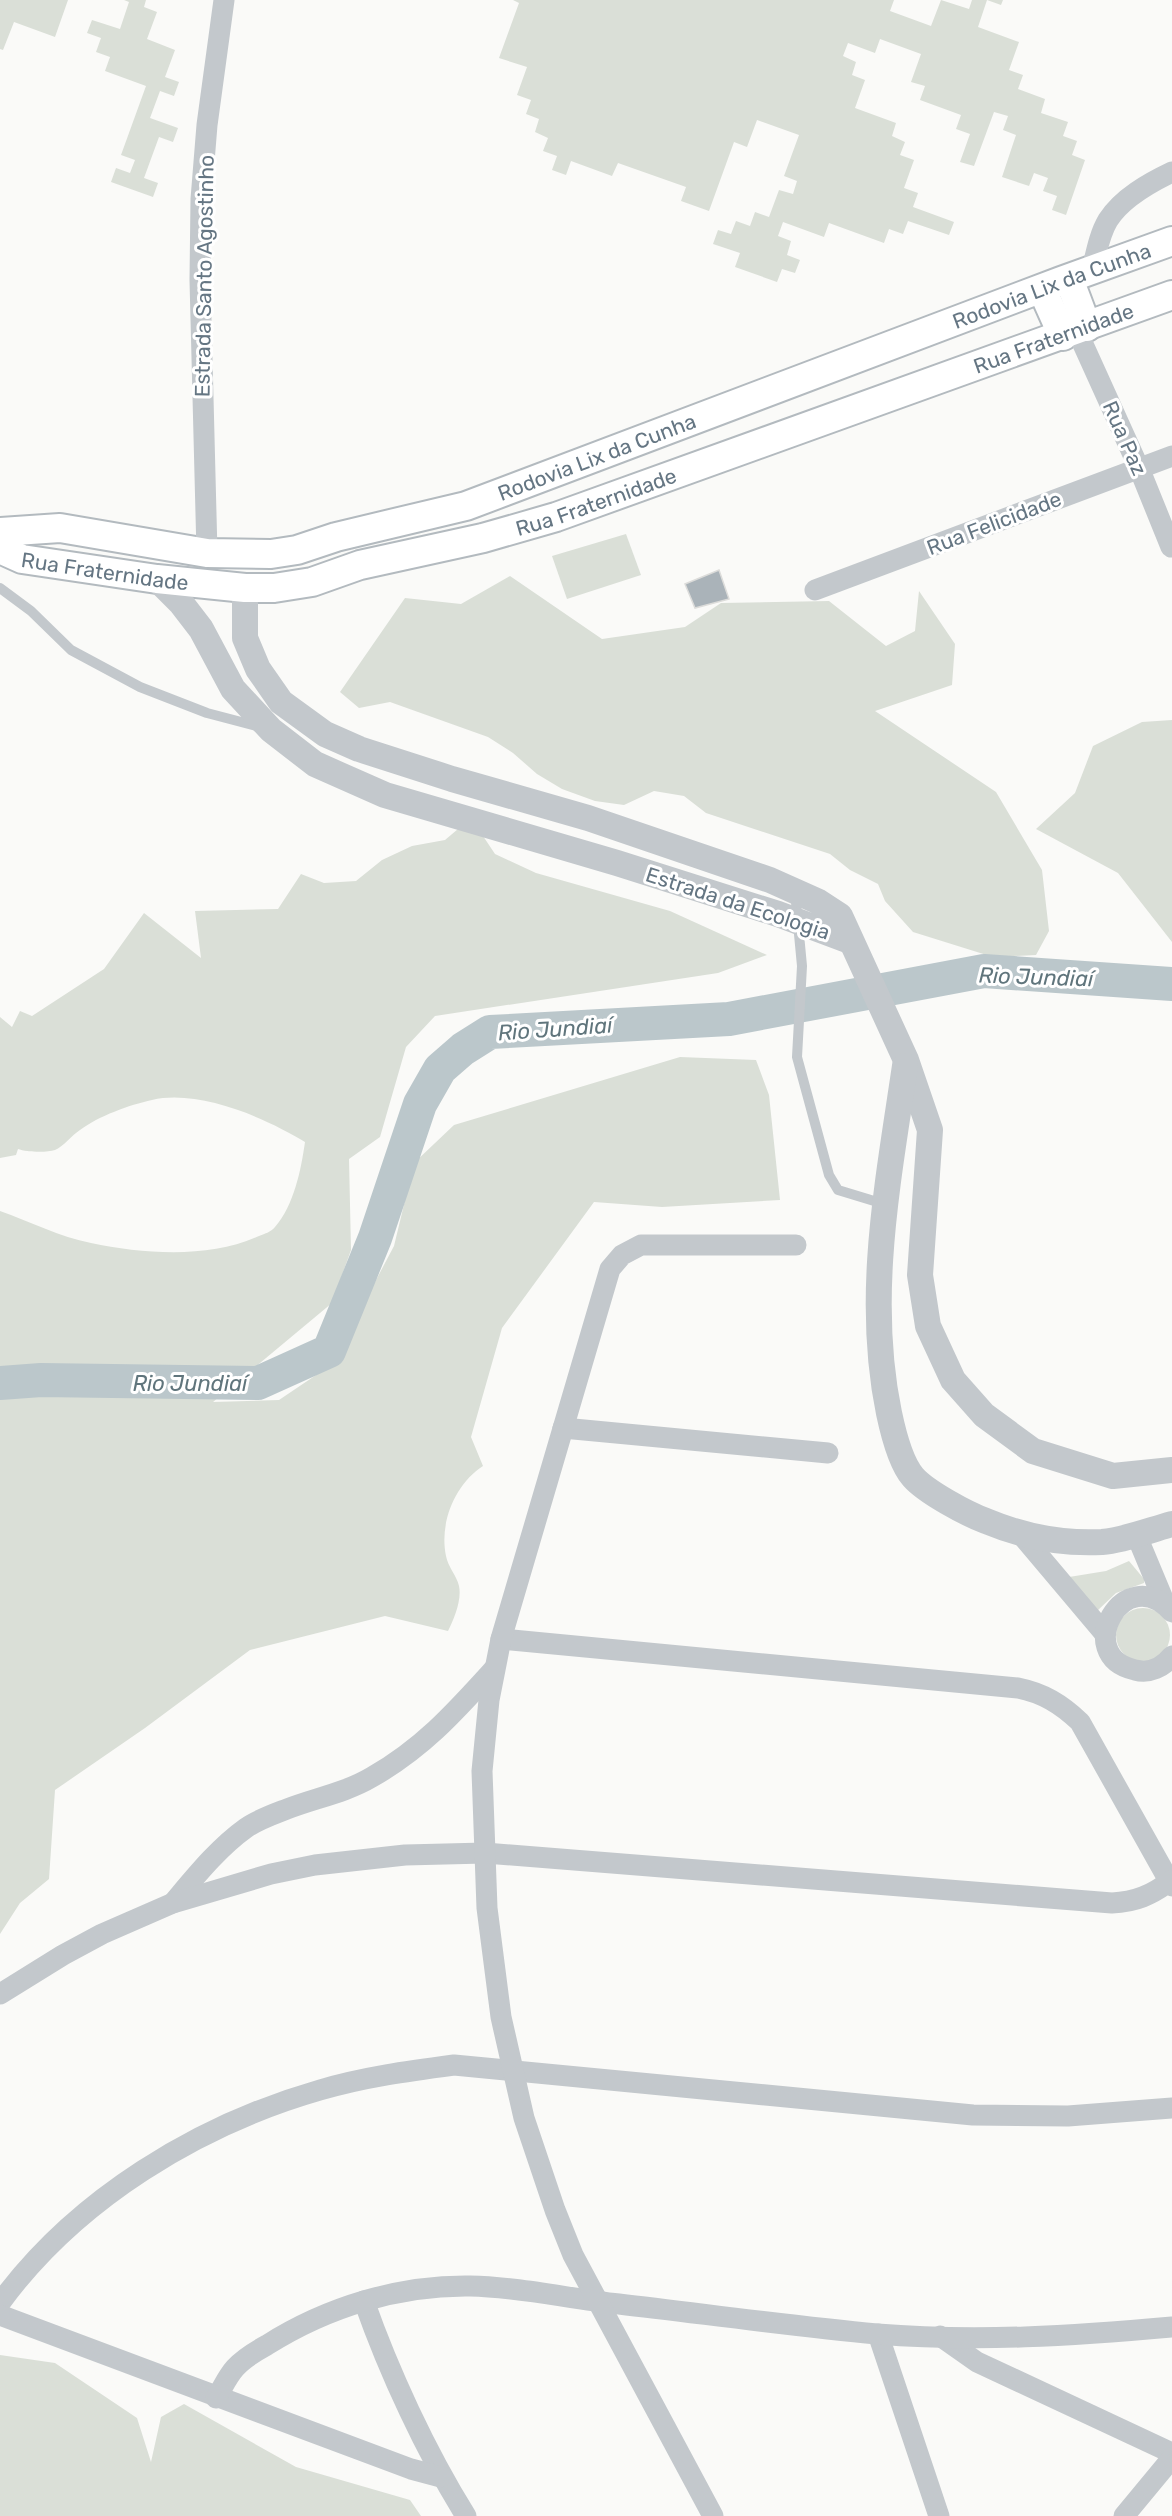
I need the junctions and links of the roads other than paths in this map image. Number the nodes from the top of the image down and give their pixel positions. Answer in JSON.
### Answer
{"nodes":[{"id":1,"x":224,"y":0,"type":"edge"},
{"id":2,"x":1172,"y":172,"type":"edge"},
{"id":3,"x":1172,"y":241,"type":"edge"},
{"id":4,"x":1080,"y":274,"type":"junction"},
{"id":5,"x":1042,"y":289,"type":"junction"},
{"id":6,"x":1172,"y":295,"type":"edge"},
{"id":7,"x":1076,"y":331,"type":"junction"},
{"id":8,"x":1172,"y":456,"type":"edge"},
{"id":9,"x":1139,"y":468,"type":"junction"},
{"id":10,"x":0,"y":532,"type":"edge"},
{"id":11,"x":1171,"y":547,"type":"edge"},
{"id":12,"x":0,"y":549,"type":"edge"},
{"id":13,"x":207,"y":553,"type":"junction"},
{"id":14,"x":157,"y":579,"type":"junction"},
{"id":15,"x":0,"y":588,"type":"edge"},
{"id":16,"x":245,"y":588,"type":"junction"},
{"id":17,"x":815,"y":590,"type":"dead end"},
{"id":18,"x":271,"y":730,"type":"junction"},
{"id":19,"x":795,"y":891,"type":"junction"},
{"id":20,"x":798,"y":921,"type":"junction"},
{"id":21,"x":850,"y":941,"type":"junction"},
{"id":22,"x":906,"y":1060,"type":"junction"},
{"id":23,"x":885,"y":1204,"type":"junction"},
{"id":24,"x":796,"y":1245,"type":"dead end"},
{"id":25,"x":563,"y":1428,"type":"junction"},
{"id":26,"x":828,"y":1454,"type":"dead end"},
{"id":27,"x":1172,"y":1470,"type":"edge"},
{"id":28,"x":1172,"y":1524,"type":"edge"},
{"id":29,"x":1019,"y":1532,"type":"junction"},
{"id":30,"x":1136,"y":1534,"type":"junction"},
{"id":31,"x":1169,"y":1609,"type":"edge"},
{"id":32,"x":1105,"y":1634,"type":"junction"},
{"id":33,"x":501,"y":1639,"type":"junction"},
{"id":34,"x":1172,"y":1656,"type":"edge"},
{"id":35,"x":494,"y":1669,"type":"junction"},
{"id":36,"x":485,"y":1853,"type":"junction"},
{"id":37,"x":1171,"y":1884,"type":"edge"},
{"id":38,"x":173,"y":1903,"type":"junction"},
{"id":39,"x":0,"y":1994,"type":"edge"},
{"id":40,"x":512,"y":2071,"type":"junction"},
{"id":41,"x":1172,"y":2108,"type":"edge"},
{"id":42,"x":364,"y":2301,"type":"junction"},
{"id":43,"x":597,"y":2302,"type":"junction"},
{"id":44,"x":0,"y":2303,"type":"edge"},
{"id":45,"x":0,"y":2315,"type":"edge"},
{"id":46,"x":1172,"y":2327,"type":"edge"},
{"id":47,"x":878,"y":2334,"type":"junction"},
{"id":48,"x":940,"y":2336,"type":"junction"},
{"id":49,"x":216,"y":2398,"type":"junction"},
{"id":50,"x":1172,"y":2453,"type":"edge"},
{"id":51,"x":1172,"y":2458,"type":"edge"},
{"id":52,"x":441,"y":2477,"type":"junction"},
{"id":53,"x":466,"y":2516,"type":"edge"},
{"id":54,"x":713,"y":2516,"type":"edge"},
{"id":55,"x":939,"y":2516,"type":"edge"},
{"id":56,"x":1124,"y":2516,"type":"edge"}],
"edges":[{"from":1,"to":13,"type":"street","name":"Estrada Santo Agostinho"},
{"from":2,"to":4,"type":"street"},
{"from":3,"to":4,"type":"main road","name":"Rodovia Lix da Cunha"},
{"from":4,"to":5,"type":"main road","name":"Rodovia Lix da Cunha"},
{"from":4,"to":7,"type":"main road"},
{"from":5,"to":7,"type":"main road"},
{"from":5,"to":13,"type":"main road","name":"Rodovia Lix da Cunha"},
{"from":6,"to":7,"type":"main road","name":"Rua Fraternidade"},
{"from":7,"to":9,"type":"street","name":"Rua Paz"},
{"from":7,"to":16,"type":"main road","name":"Rua Fraternidade"},
{"from":8,"to":9,"type":"street","name":"Rua Felicidade"},
{"from":9,"to":11,"type":"street","name":"Rua Paz"},
{"from":9,"to":17,"type":"street","name":"Rua Felicidade"},
{"from":10,"to":13,"type":"main road","name":"Rodovia Lix da Cunha"},
{"from":12,"to":14,"type":"main road","name":"Rua Fraternidade"},
{"from":13,"to":14,"type":"main road"},
{"from":13,"to":16,"type":"main road"},
{"from":14,"to":16,"type":"main road","name":"Rua Fraternidade"},
{"from":14,"to":18,"type":"street","name":"Estrada da Ecologia"},
{"from":15,"to":18,"type":"lane"},
{"from":16,"to":19,"type":"street","name":"Estrada da Ecologia"},
{"from":18,"to":20,"type":"street","name":"Estrada da Ecologia"},
{"from":19,"to":20,"type":"lane"},
{"from":19,"to":21,"type":"street","name":"Estrada da Ecologia"},
{"from":20,"to":21,"type":"street","name":"Estrada da Ecologia"},
{"from":20,"to":23,"type":"lane"},
{"from":21,"to":22,"type":"street"},
{"from":22,"to":23,"type":"street"},
{"from":22,"to":27,"type":"street"},
{"from":23,"to":29,"type":"street"},
{"from":24,"to":25,"type":"street"},
{"from":25,"to":26,"type":"street"},
{"from":25,"to":33,"type":"street"},
{"from":28,"to":30,"type":"street"},
{"from":29,"to":30,"type":"street"},
{"from":29,"to":32,"type":"street"},
{"from":30,"to":31,"type":"street"},
{"from":31,"to":32,"type":"street"},
{"from":32,"to":34,"type":"street"},
{"from":33,"to":35,"type":"street"},
{"from":33,"to":37,"type":"street"},
{"from":35,"to":36,"type":"street"},
{"from":35,"to":38,"type":"street"},
{"from":36,"to":37,"type":"street"},
{"from":36,"to":38,"type":"street"},
{"from":36,"to":40,"type":"street"},
{"from":38,"to":39,"type":"street"},
{"from":40,"to":41,"type":"street"},
{"from":40,"to":43,"type":"street"},
{"from":40,"to":44,"type":"street"},
{"from":42,"to":43,"type":"street"},
{"from":42,"to":49,"type":"street"},
{"from":42,"to":52,"type":"street"},
{"from":43,"to":47,"type":"street"},
{"from":43,"to":54,"type":"street"},
{"from":45,"to":49,"type":"street"},
{"from":46,"to":48,"type":"street"},
{"from":47,"to":48,"type":"street"},
{"from":47,"to":55,"type":"street"},
{"from":48,"to":50,"type":"street"},
{"from":49,"to":52,"type":"street"},
{"from":51,"to":56,"type":"street"},
{"from":52,"to":53,"type":"street"}]}
